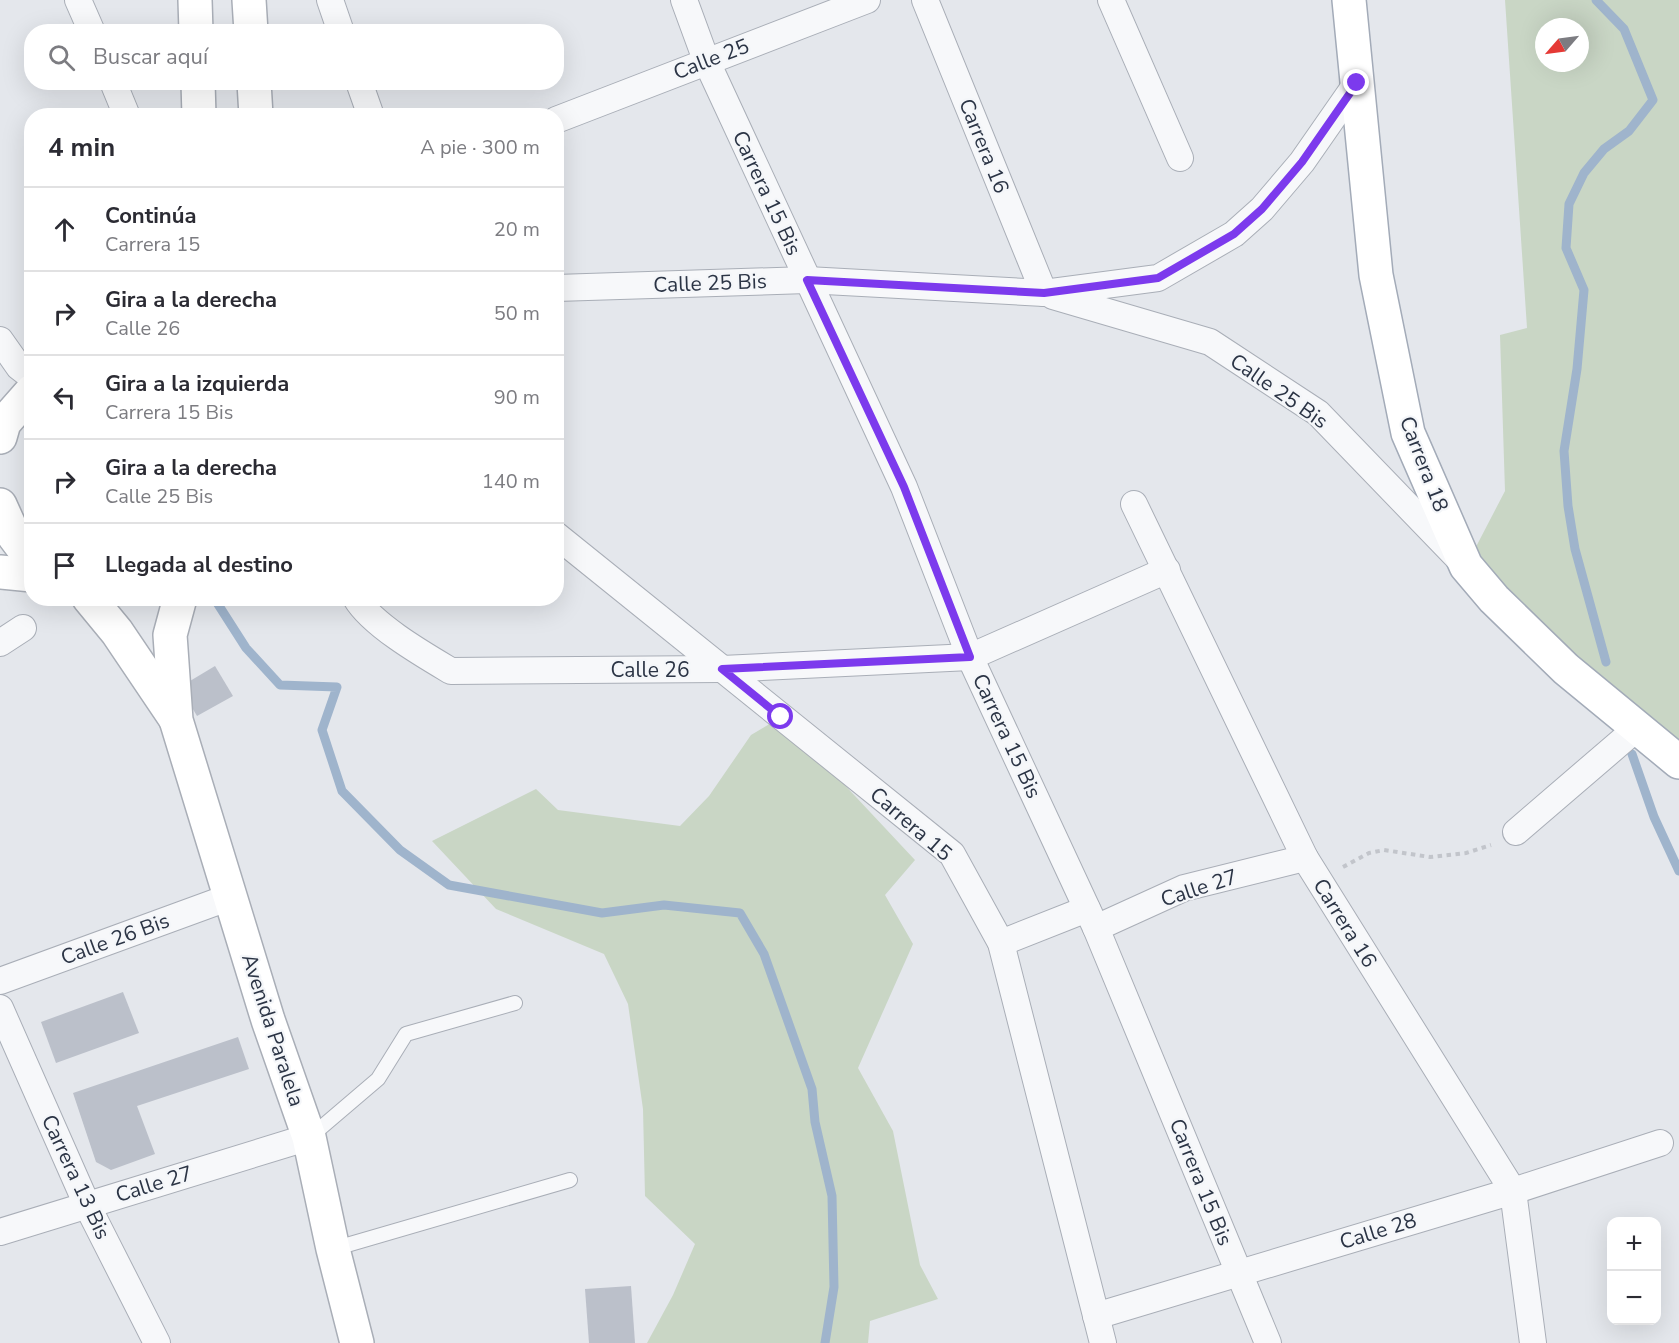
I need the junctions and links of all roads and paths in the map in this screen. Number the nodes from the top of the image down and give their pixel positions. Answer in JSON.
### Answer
{"nodes":[{"id":1,"x":78,"y":0,"type":"edge"},
{"id":2,"x":195,"y":0,"type":"edge"},
{"id":3,"x":249,"y":0,"type":"edge"},
{"id":4,"x":330,"y":0,"type":"edge"},
{"id":5,"x":684,"y":0,"type":"edge"},
{"id":6,"x":867,"y":0,"type":"edge"},
{"id":7,"x":925,"y":0,"type":"edge"},
{"id":8,"x":1111,"y":0,"type":"edge"},
{"id":9,"x":1349,"y":0,"type":"edge"},
{"id":10,"x":88,"y":24,"type":"edge"},
{"id":11,"x":196,"y":24,"type":"edge"},
{"id":12,"x":250,"y":24,"type":"edge"},
{"id":13,"x":338,"y":24,"type":"edge"},
{"id":14,"x":706,"y":60,"type":"junction"},
{"id":15,"x":1357,"y":83,"type":"junction"},
{"id":16,"x":117,"y":90,"type":"edge"},
{"id":17,"x":198,"y":90,"type":"edge"},
{"id":18,"x":254,"y":90,"type":"edge"},
{"id":19,"x":362,"y":90,"type":"edge"},
{"id":20,"x":124,"y":108,"type":"edge"},
{"id":21,"x":199,"y":108,"type":"edge"},
{"id":22,"x":256,"y":108,"type":"edge"},
{"id":23,"x":368,"y":108,"type":"edge"},
{"id":24,"x":564,"y":117,"type":"edge"},
{"id":25,"x":1180,"y":158,"type":"dead end"},
{"id":26,"x":807,"y":280,"type":"junction"},
{"id":27,"x":564,"y":288,"type":"edge"},
{"id":28,"x":1044,"y":293,"type":"junction"},
{"id":29,"x":0,"y":340,"type":"edge"},
{"id":30,"x":24,"y":371,"type":"edge"},
{"id":31,"x":24,"y":400,"type":"edge"},
{"id":32,"x":1,"y":425,"type":"edge"},
{"id":33,"x":1134,"y":504,"type":"dead end"},
{"id":34,"x":0,"y":505,"type":"edge"},
{"id":35,"x":564,"y":541,"type":"edge"},
{"id":36,"x":24,"y":549,"type":"edge"},
{"id":37,"x":1466,"y":566,"type":"junction"},
{"id":38,"x":1167,"y":570,"type":"junction"},
{"id":39,"x":0,"y":572,"type":"edge"},
{"id":40,"x":24,"y":574,"type":"edge"},
{"id":41,"x":96,"y":606,"type":"edge"},
{"id":42,"x":178,"y":606,"type":"edge"},
{"id":43,"x":361,"y":606,"type":"edge"},
{"id":44,"x":23,"y":628,"type":"dead end"},
{"id":45,"x":0,"y":643,"type":"edge"},
{"id":46,"x":970,"y":657,"type":"junction"},
{"id":47,"x":722,"y":669,"type":"junction"},
{"id":48,"x":176,"y":720,"type":"junction"},
{"id":49,"x":1637,"y":728,"type":"junction"},
{"id":50,"x":1679,"y":762,"type":"edge"},
{"id":51,"x":1516,"y":832,"type":"joint"},
{"id":52,"x":1305,"y":858,"type":"junction"},
{"id":53,"x":1320,"y":883,"type":"junction"},
{"id":54,"x":230,"y":897,"type":"junction"},
{"id":55,"x":1091,"y":919,"type":"junction"},
{"id":56,"x":1001,"y":943,"type":"junction"},
{"id":57,"x":0,"y":981,"type":"edge"},
{"id":58,"x":515,"y":1003,"type":"dead end"},
{"id":59,"x":0,"y":1008,"type":"edge"},
{"id":60,"x":309,"y":1137,"type":"junction"},
{"id":61,"x":1660,"y":1143,"type":"dead end"},
{"id":62,"x":570,"y":1180,"type":"dead end"},
{"id":63,"x":1513,"y":1191,"type":"junction"},
{"id":64,"x":87,"y":1205,"type":"junction"},
{"id":65,"x":0,"y":1232,"type":"edge"},
{"id":66,"x":333,"y":1249,"type":"junction"},
{"id":67,"x":1239,"y":1273,"type":"junction"},
{"id":68,"x":1098,"y":1335,"type":"edge"},
{"id":69,"x":157,"y":1343,"type":"edge"},
{"id":70,"x":357,"y":1343,"type":"edge"},
{"id":71,"x":1268,"y":1343,"type":"edge"},
{"id":72,"x":1533,"y":1343,"type":"edge"}],
"edges":[{"from":1,"to":10,"type":"street"},
{"from":2,"to":11,"type":"main road"},
{"from":3,"to":12,"type":"main road"},
{"from":4,"to":13,"type":"street"},
{"from":5,"to":14,"type":"street","name":"Carrera 15 Bis"},
{"from":6,"to":14,"type":"street","name":"Calle 25"},
{"from":7,"to":28,"type":"street","name":"Carrera 16"},
{"from":8,"to":25,"type":"street"},
{"from":9,"to":15,"type":"main road","name":"Carrera 18"},
{"from":14,"to":24,"type":"street","name":"Calle 25"},
{"from":14,"to":26,"type":"street","name":"Carrera 15 Bis"},
{"from":15,"to":28,"type":"street","name":"Calle 25 Bis"},
{"from":15,"to":37,"type":"main road","name":"Carrera 18"},
{"from":16,"to":20,"type":"street"},
{"from":17,"to":21,"type":"main road"},
{"from":18,"to":22,"type":"main road"},
{"from":19,"to":23,"type":"street"},
{"from":26,"to":27,"type":"street","name":"Calle 25 Bis"},
{"from":26,"to":28,"type":"street","name":"Calle 25 Bis"},
{"from":26,"to":46,"type":"street","name":"Carrera 15 Bis"},
{"from":28,"to":37,"type":"street","name":"Calle 25 Bis"},
{"from":29,"to":30,"type":"street"},
{"from":31,"to":32,"type":"main road"},
{"from":33,"to":38,"type":"street","name":"Carrera 16"},
{"from":34,"to":36,"type":"main road"},
{"from":35,"to":47,"type":"street","name":"Carrera 15"},
{"from":37,"to":49,"type":"main road","name":"Carrera 18"},
{"from":38,"to":46,"type":"street","name":"Calle 26"},
{"from":38,"to":52,"type":"street","name":"Carrera 16"},
{"from":39,"to":40,"type":"main road"},
{"from":41,"to":48,"type":"main road","name":"Avenida Paralela"},
{"from":42,"to":48,"type":"main road","name":"Avenida Paralela"},
{"from":43,"to":47,"type":"street","name":"Calle 26"},
{"from":44,"to":45,"type":"street"},
{"from":46,"to":47,"type":"street","name":"Calle 26"},
{"from":46,"to":55,"type":"street","name":"Carrera 15 Bis"},
{"from":47,"to":56,"type":"street","name":"Carrera 15"},
{"from":48,"to":54,"type":"main road","name":"Avenida Paralela"},
{"from":49,"to":50,"type":"main road","name":"Carrera 18"},
{"from":49,"to":51,"type":"street"},
{"from":51,"to":53,"type":"path"},
{"from":52,"to":53,"type":"street","name":"Carrera 16"},
{"from":52,"to":55,"type":"street","name":"Calle 27"},
{"from":53,"to":63,"type":"street","name":"Carrera 16"},
{"from":54,"to":57,"type":"street","name":"Calle 26 Bis"},
{"from":54,"to":60,"type":"main road","name":"Avenida Paralela"},
{"from":55,"to":56,"type":"street","name":"Calle 27"},
{"from":55,"to":67,"type":"street","name":"Carrera 15 Bis"},
{"from":56,"to":68,"type":"street","name":"Carrera 15"},
{"from":58,"to":60,"type":"lane"},
{"from":59,"to":64,"type":"street","name":"Carrera 13 Bis"},
{"from":60,"to":64,"type":"street","name":"Calle 27"},
{"from":60,"to":66,"type":"main road","name":"Avenida Paralela"},
{"from":61,"to":63,"type":"street","name":"Calle 28"},
{"from":62,"to":66,"type":"lane"},
{"from":63,"to":67,"type":"street","name":"Calle 28"},
{"from":63,"to":72,"type":"street","name":"Carrera 16"},
{"from":64,"to":65,"type":"street","name":"Calle 27"},
{"from":64,"to":69,"type":"street","name":"Carrera 13 Bis"},
{"from":66,"to":70,"type":"main road","name":"Avenida Paralela"},
{"from":67,"to":68,"type":"street","name":"Calle 28"},
{"from":67,"to":71,"type":"street","name":"Carrera 15 Bis"}]}
